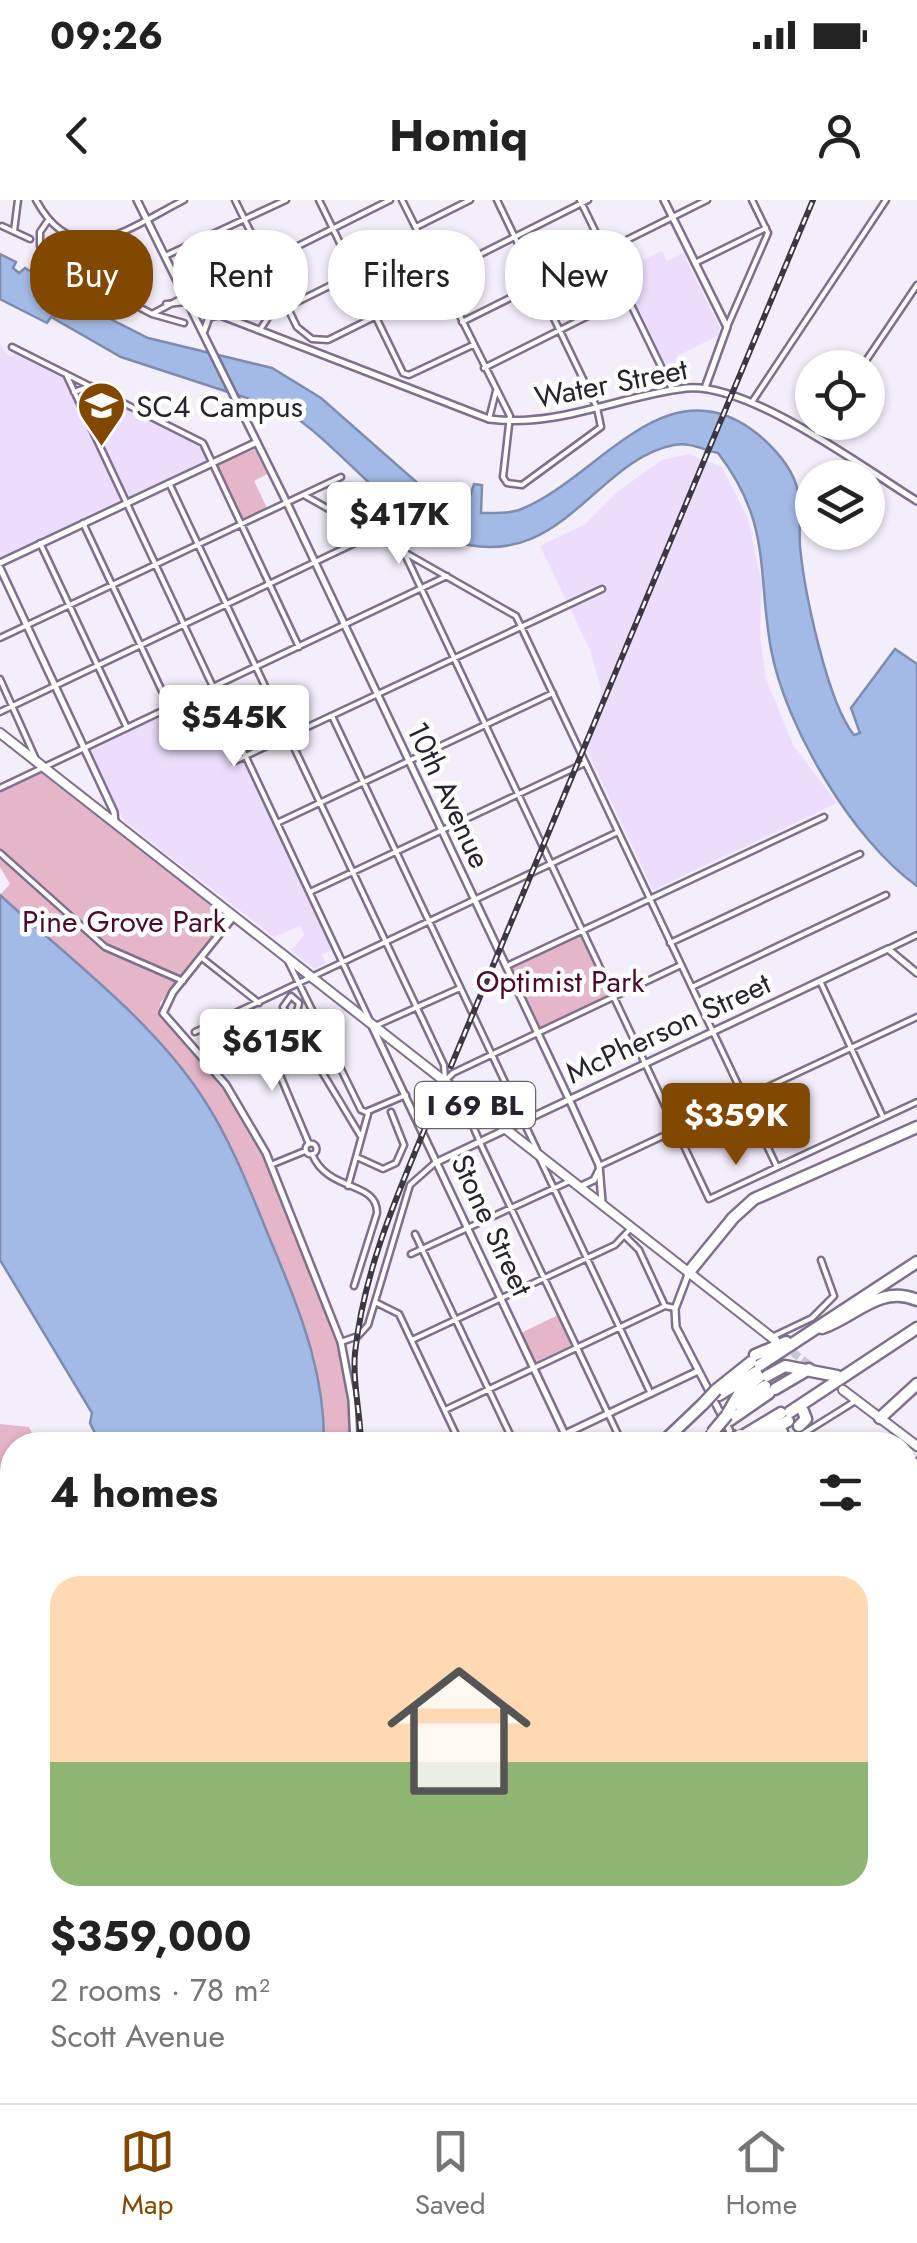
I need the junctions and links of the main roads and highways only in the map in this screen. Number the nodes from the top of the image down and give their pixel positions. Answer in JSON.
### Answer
{"nodes":[{"id":1,"x":0,"y":733,"type":"edge"},
{"id":2,"x":917,"y":1127,"type":"edge"},
{"id":3,"x":917,"y":1262,"type":"edge"},
{"id":4,"x":690,"y":1272,"type":"junction"},
{"id":5,"x":917,"y":1300,"type":"edge"},
{"id":6,"x":917,"y":1328,"type":"edge"},
{"id":7,"x":791,"y":1338,"type":"junction"},
{"id":8,"x":809,"y":1369,"type":"junction"},
{"id":9,"x":761,"y":1373,"type":"junction"},
{"id":10,"x":842,"y":1375,"type":"junction"},
{"id":11,"x":917,"y":1384,"type":"edge"},
{"id":12,"x":844,"y":1390,"type":"dead end"},
{"id":13,"x":718,"y":1393,"type":"junction"},
{"id":14,"x":795,"y":1413,"type":"junction"},
{"id":15,"x":728,"y":1416,"type":"junction"},
{"id":16,"x":880,"y":1418,"type":"junction"},
{"id":17,"x":673,"y":1432,"type":"edge"},
{"id":18,"x":714,"y":1432,"type":"edge"},
{"id":19,"x":758,"y":1432,"type":"edge"},
{"id":20,"x":777,"y":1432,"type":"edge"},
{"id":21,"x":898,"y":1432,"type":"edge"}],
"edges":[{"from":1,"to":4,"type":"main road","number":"I 69 BL"},
{"from":2,"to":4,"type":"highway"},
{"from":3,"to":7,"type":"highway"},
{"from":4,"to":7,"type":"main road","number":"I 69 BL"},
{"from":5,"to":7,"type":"highway"},
{"from":6,"to":10,"type":"highway"},
{"from":7,"to":9,"type":"highway"},
{"from":8,"to":9,"type":"highway"},
{"from":8,"to":9,"type":"highway"},
{"from":8,"to":10,"type":"highway"},
{"from":9,"to":13,"type":"highway"},
{"from":9,"to":13,"type":"highway"},
{"from":9,"to":15,"type":"highway"},
{"from":9,"to":15,"type":"highway"},
{"from":10,"to":14,"type":"highway"},
{"from":11,"to":16,"type":"highway"},
{"from":12,"to":16,"type":"main road"},
{"from":13,"to":17,"type":"highway","bridge":true},
{"from":14,"to":19,"type":"highway"},
{"from":14,"to":20,"type":"highway"},
{"from":15,"to":18,"type":"highway","bridge":true},
{"from":16,"to":21,"type":"main road"}]}
